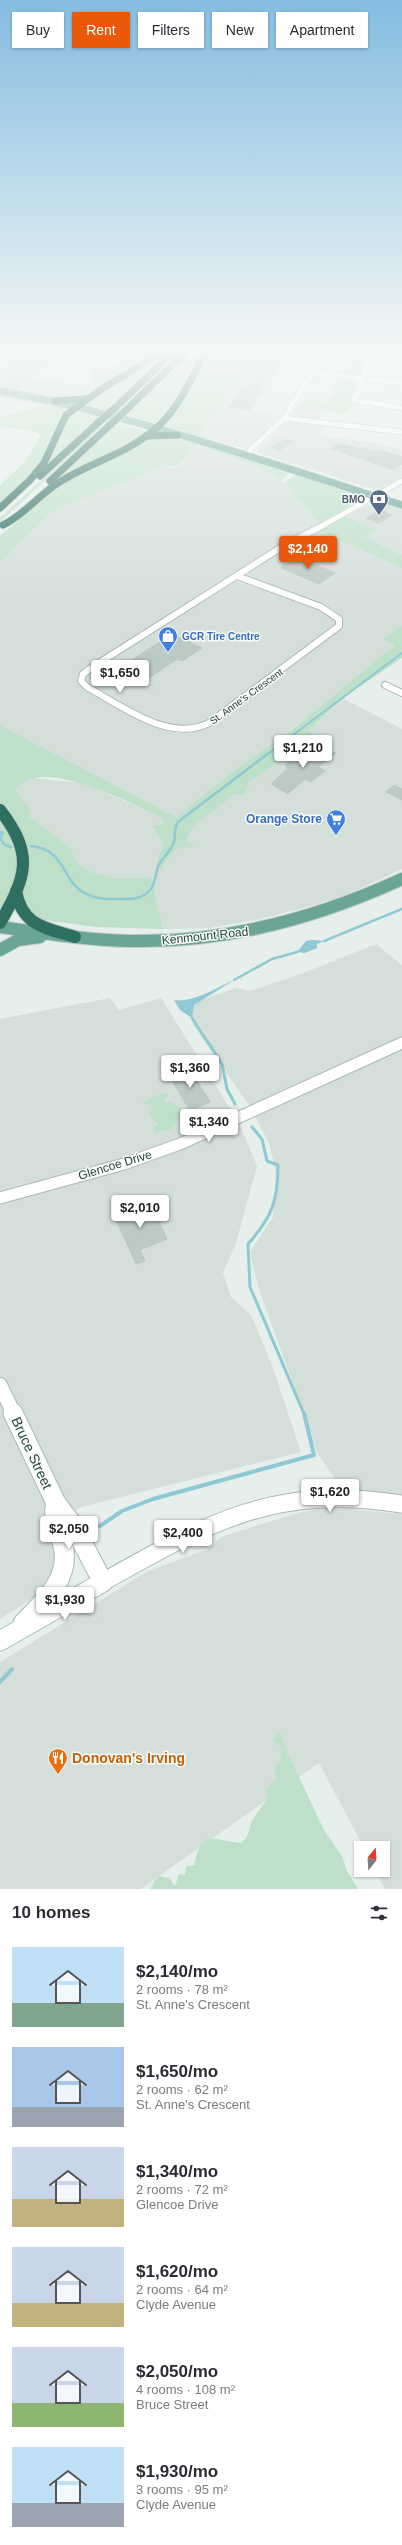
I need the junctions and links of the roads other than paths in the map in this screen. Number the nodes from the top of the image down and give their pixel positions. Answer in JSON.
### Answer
{"nodes":[{"id":1,"x":55,"y":437,"type":"edge"},
{"id":2,"x":83,"y":437,"type":"edge"},
{"id":3,"x":96,"y":437,"type":"edge"},
{"id":4,"x":145,"y":437,"type":"edge"},
{"id":5,"x":184,"y":437,"type":"edge"},
{"id":6,"x":264,"y":437,"type":"edge"},
{"id":7,"x":245,"y":455,"type":"junction"},
{"id":8,"x":402,"y":481,"type":"edge"},
{"id":9,"x":376,"y":497,"type":"junction"},
{"id":10,"x":402,"y":505,"type":"edge"},
{"id":11,"x":0,"y":508,"type":"edge"},
{"id":12,"x":0,"y":513,"type":"edge"},
{"id":13,"x":1,"y":528,"type":"edge"},
{"id":14,"x":237,"y":576,"type":"junction"},
{"id":15,"x":385,"y":685,"type":"dead end"},
{"id":16,"x":402,"y":693,"type":"edge"},
{"id":17,"x":0,"y":810,"type":"edge"},
{"id":18,"x":402,"y":879,"type":"edge"},
{"id":19,"x":16,"y":890,"type":"junction"},
{"id":20,"x":0,"y":923,"type":"edge"},
{"id":21,"x":0,"y":927,"type":"edge"},
{"id":22,"x":75,"y":937,"type":"junction"},
{"id":23,"x":0,"y":950,"type":"edge"},
{"id":24,"x":402,"y":1043,"type":"edge"},
{"id":25,"x":0,"y":1198,"type":"edge"},
{"id":26,"x":0,"y":1385,"type":"edge"},
{"id":27,"x":56,"y":1503,"type":"junction"},
{"id":28,"x":402,"y":1504,"type":"edge"},
{"id":29,"x":103,"y":1582,"type":"junction"},
{"id":30,"x":6,"y":1637,"type":"edge"}],
"edges":[{"from":1,"to":11,"type":"highway"},
{"from":2,"to":12,"type":"highway","bridge":true},
{"from":3,"to":13,"type":"highway","bridge":true},
{"from":4,"to":13,"type":"highway"},
{"from":5,"to":7,"type":"main road"},
{"from":6,"to":7,"type":"street"},
{"from":7,"to":9,"type":"main road"},
{"from":8,"to":9,"type":"street","name":"St. Anne's Crescent"},
{"from":9,"to":10,"type":"main road"},
{"from":9,"to":14,"type":"street","name":"St. Anne's Crescent"},
{"from":14,"to":14,"type":"street","name":"St. Anne's Crescent"},
{"from":15,"to":16,"type":"street"},
{"from":17,"to":19,"type":"highway"},
{"from":18,"to":22,"type":"main road","name":"Kenmount Road"},
{"from":19,"to":20,"type":"highway"},
{"from":19,"to":22,"type":"highway"},
{"from":21,"to":22,"type":"main road","name":"Kenmount Road"},
{"from":22,"to":23,"type":"main road"},
{"from":24,"to":25,"type":"street","name":"Glencoe Drive"},
{"from":26,"to":27,"type":"main road","name":"Bruce Street"},
{"from":27,"to":29,"type":"main road","name":"Bruce Street"},
{"from":27,"to":30,"type":"main road"},
{"from":28,"to":29,"type":"street"},
{"from":29,"to":30,"type":"main road"}]}
